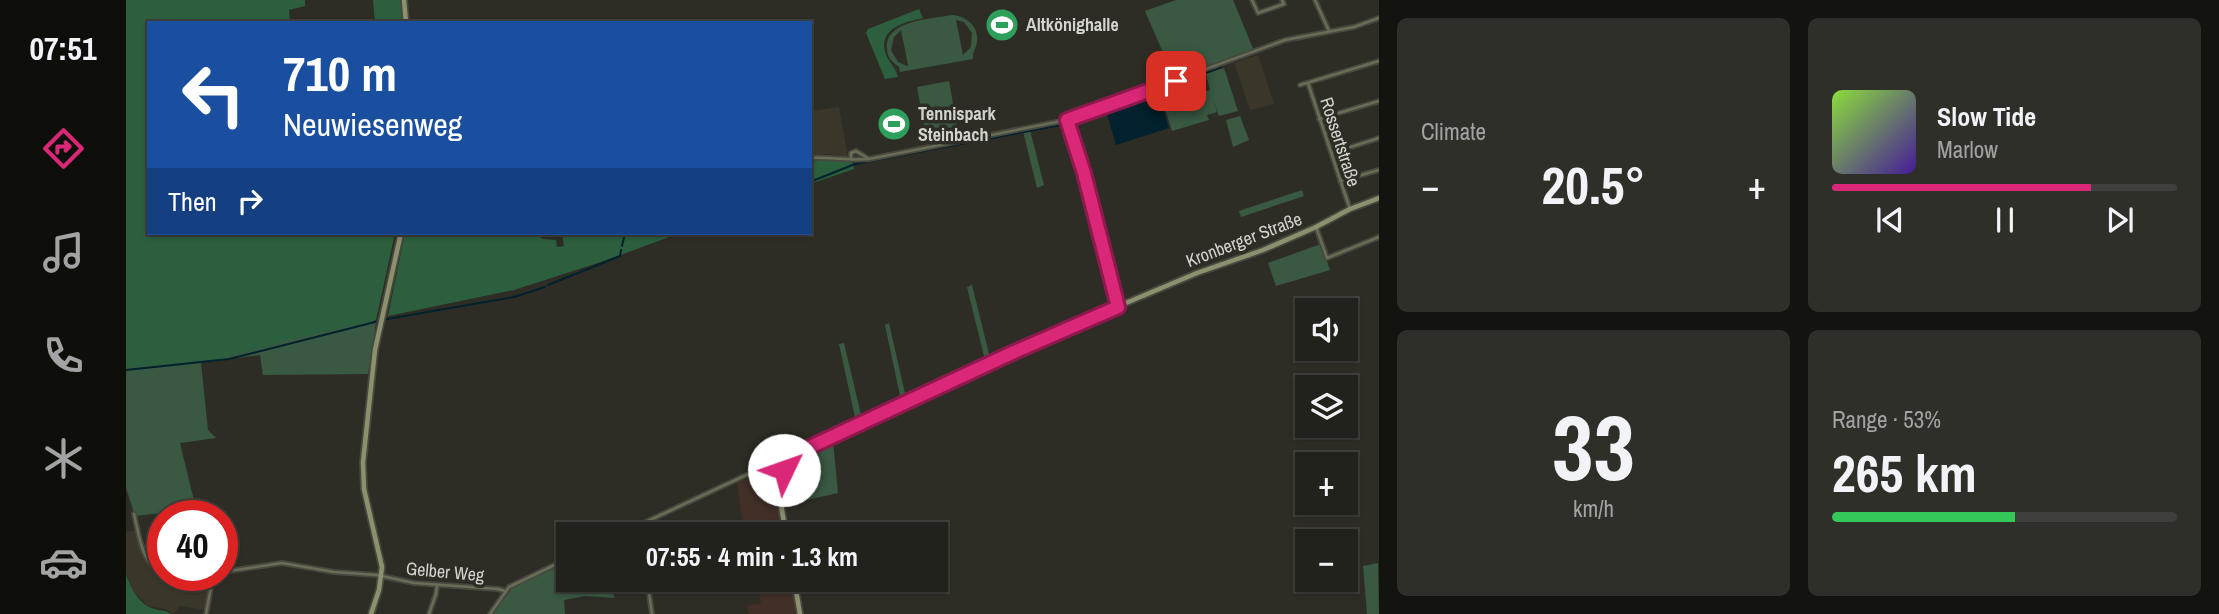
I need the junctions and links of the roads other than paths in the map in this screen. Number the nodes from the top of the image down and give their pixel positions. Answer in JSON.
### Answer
{"nodes":[{"id":1,"x":404,"y":0,"type":"edge"},
{"id":2,"x":1252,"y":0,"type":"edge"},
{"id":3,"x":1282,"y":0,"type":"edge"},
{"id":4,"x":1315,"y":0,"type":"edge"},
{"id":5,"x":1379,"y":18,"type":"edge"},
{"id":6,"x":406,"y":21,"type":"edge"},
{"id":7,"x":1329,"y":31,"type":"junction"},
{"id":8,"x":1379,"y":61,"type":"edge"},
{"id":9,"x":1308,"y":83,"type":"junction"},
{"id":10,"x":1300,"y":85,"type":"dead end"},
{"id":11,"x":1379,"y":101,"type":"edge"},
{"id":12,"x":1320,"y":119,"type":"junction"},
{"id":13,"x":1067,"y":120,"type":"junction"},
{"id":14,"x":1379,"y":138,"type":"edge"},
{"id":15,"x":1331,"y":153,"type":"junction"},
{"id":16,"x":812,"y":158,"type":"edge"},
{"id":17,"x":851,"y":158,"type":"junction"},
{"id":18,"x":869,"y":159,"type":"junction"},
{"id":19,"x":1379,"y":170,"type":"edge"},
{"id":20,"x":1340,"y":181,"type":"junction"},
{"id":21,"x":1379,"y":198,"type":"edge"},
{"id":22,"x":1350,"y":209,"type":"junction"},
{"id":23,"x":1316,"y":227,"type":"junction"},
{"id":24,"x":401,"y":235,"type":"edge"},
{"id":25,"x":1379,"y":237,"type":"edge"},
{"id":26,"x":1118,"y":307,"type":"junction"},
{"id":27,"x":784,"y":470,"type":"junction"},
{"id":28,"x":134,"y":514,"type":"dead end"},
{"id":29,"x":645,"y":522,"type":"edge"},
{"id":30,"x":784,"y":522,"type":"edge"},
{"id":31,"x":147,"y":560,"type":"edge"},
{"id":32,"x":556,"y":564,"type":"edge"},
{"id":33,"x":238,"y":570,"type":"edge"},
{"id":34,"x":382,"y":576,"type":"junction"},
{"id":35,"x":437,"y":585,"type":"junction"},
{"id":36,"x":210,"y":591,"type":"edge"},
{"id":37,"x":505,"y":591,"type":"junction"},
{"id":38,"x":649,"y":592,"type":"edge"},
{"id":39,"x":796,"y":592,"type":"edge"},
{"id":40,"x":206,"y":614,"type":"edge"},
{"id":41,"x":371,"y":614,"type":"edge"},
{"id":42,"x":429,"y":614,"type":"edge"},
{"id":43,"x":490,"y":614,"type":"edge"},
{"id":44,"x":652,"y":614,"type":"edge"},
{"id":45,"x":800,"y":614,"type":"edge"}],
"edges":[{"from":1,"to":6,"type":"street"},
{"from":2,"to":3,"type":"street"},
{"from":4,"to":7,"type":"street"},
{"from":5,"to":7,"type":"street"},
{"from":7,"to":13,"type":"street"},
{"from":8,"to":9,"type":"street"},
{"from":9,"to":10,"type":"street"},
{"from":9,"to":12,"type":"street","name":"Rossertstraße"},
{"from":11,"to":12,"type":"street"},
{"from":12,"to":15,"type":"street","name":"Rossertstraße"},
{"from":13,"to":18,"type":"street"},
{"from":13,"to":26,"type":"street"},
{"from":14,"to":15,"type":"street"},
{"from":15,"to":20,"type":"street","name":"Rossertstraße"},
{"from":16,"to":17,"type":"street"},
{"from":17,"to":18,"type":"street"},
{"from":17,"to":18,"type":"street"},
{"from":19,"to":20,"type":"street"},
{"from":20,"to":22,"type":"street","name":"Rossertstraße"},
{"from":21,"to":22,"type":"street","name":"Kronberger Straße"},
{"from":22,"to":23,"type":"street","name":"Kronberger Straße"},
{"from":23,"to":25,"type":"street"},
{"from":23,"to":26,"type":"street","name":"Kronberger Straße"},
{"from":24,"to":34,"type":"street"},
{"from":26,"to":27,"type":"street","name":"Kronberger Straße"},
{"from":27,"to":29,"type":"street"},
{"from":27,"to":30,"type":"street"},
{"from":28,"to":31,"type":"street"},
{"from":32,"to":37,"type":"street"},
{"from":33,"to":34,"type":"street","name":"Gelber Weg"},
{"from":34,"to":35,"type":"street","name":"Gelber Weg"},
{"from":34,"to":41,"type":"street"},
{"from":35,"to":37,"type":"street","name":"Gelber Weg"},
{"from":35,"to":42,"type":"street"},
{"from":36,"to":40,"type":"street"},
{"from":37,"to":43,"type":"street"},
{"from":38,"to":44,"type":"street"},
{"from":39,"to":45,"type":"street"}]}
